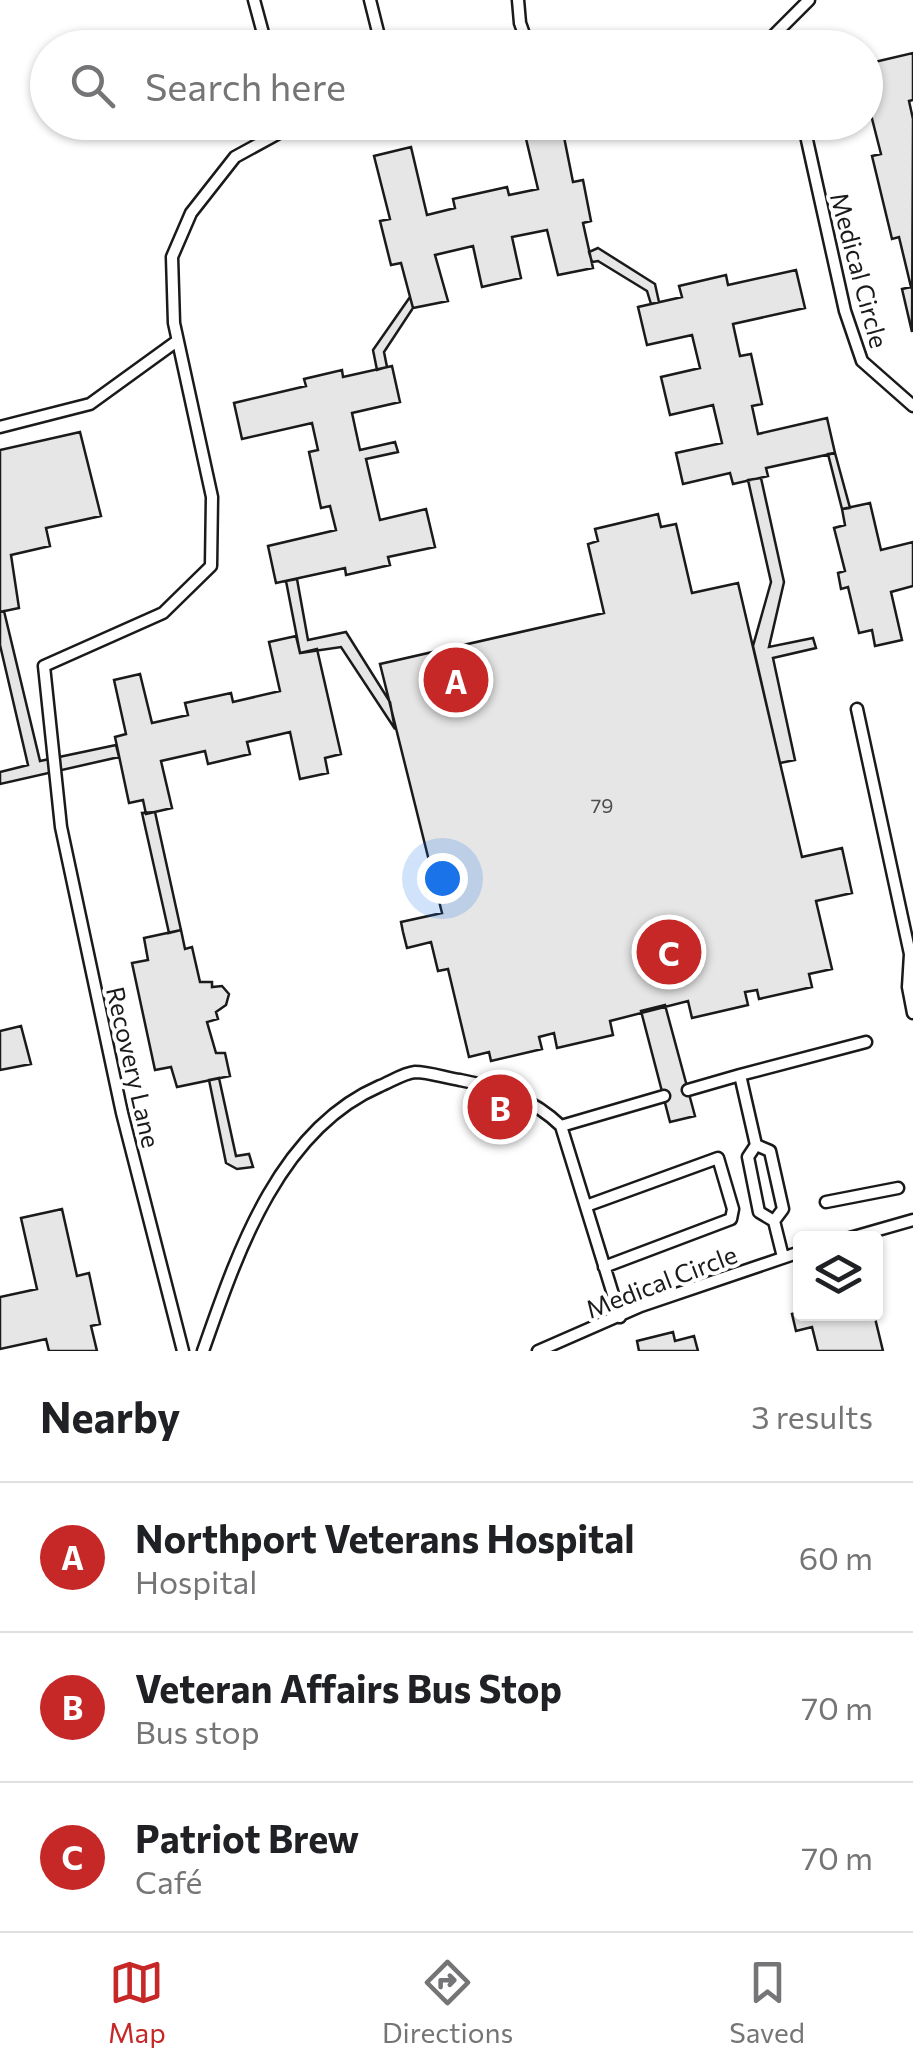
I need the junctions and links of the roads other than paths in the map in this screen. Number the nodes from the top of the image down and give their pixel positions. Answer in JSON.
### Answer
{"nodes":[{"id":1,"x":254,"y":0,"type":"edge"},
{"id":2,"x":370,"y":0,"type":"edge"},
{"id":3,"x":518,"y":0,"type":"edge"},
{"id":4,"x":809,"y":0,"type":"edge"},
{"id":5,"x":262,"y":30,"type":"edge"},
{"id":6,"x":378,"y":30,"type":"edge"},
{"id":7,"x":522,"y":30,"type":"edge"},
{"id":8,"x":779,"y":30,"type":"edge"},
{"id":9,"x":265,"y":140,"type":"edge"},
{"id":10,"x":807,"y":140,"type":"edge"},
{"id":11,"x":178,"y":341,"type":"junction"},
{"id":12,"x":913,"y":406,"type":"edge"},
{"id":13,"x":0,"y":427,"type":"edge"},
{"id":14,"x":857,"y":710,"type":"dead end"},
{"id":15,"x":913,"y":1012,"type":"edge"},
{"id":16,"x":866,"y":1042,"type":"dead end"},
{"id":17,"x":740,"y":1075,"type":"junction"},
{"id":18,"x":688,"y":1090,"type":"dead end"},
{"id":19,"x":664,"y":1096,"type":"dead end"},
{"id":20,"x":561,"y":1126,"type":"junction"},
{"id":21,"x":756,"y":1145,"type":"junction"},
{"id":22,"x":898,"y":1188,"type":"dead end"},
{"id":23,"x":826,"y":1202,"type":"dead end"},
{"id":24,"x":586,"y":1206,"type":"junction"},
{"id":25,"x":913,"y":1220,"type":"edge"},
{"id":26,"x":774,"y":1221,"type":"junction"},
{"id":27,"x":874,"y":1231,"type":"edge"},
{"id":28,"x":793,"y":1254,"type":"edge"},
{"id":29,"x":783,"y":1257,"type":"junction"},
{"id":30,"x":604,"y":1267,"type":"junction"},
{"id":31,"x":620,"y":1317,"type":"junction"},
{"id":32,"x":183,"y":1351,"type":"edge"},
{"id":33,"x":203,"y":1351,"type":"edge"},
{"id":34,"x":538,"y":1351,"type":"edge"}],
"edges":[{"from":1,"to":5,"type":"lane"},
{"from":2,"to":6,"type":"lane"},
{"from":3,"to":7,"type":"lane"},
{"from":4,"to":8,"type":"lane"},
{"from":9,"to":11,"type":"lane"},
{"from":10,"to":12,"type":"lane","name":"Medical Circle"},
{"from":11,"to":13,"type":"lane"},
{"from":11,"to":32,"type":"lane","name":"Recovery Lane"},
{"from":14,"to":15,"type":"lane"},
{"from":16,"to":17,"type":"lane"},
{"from":17,"to":18,"type":"lane"},
{"from":17,"to":21,"type":"lane"},
{"from":19,"to":20,"type":"lane"},
{"from":20,"to":24,"type":"lane"},
{"from":20,"to":33,"type":"lane"},
{"from":21,"to":26,"type":"lane"},
{"from":21,"to":26,"type":"lane"},
{"from":22,"to":23,"type":"lane"},
{"from":24,"to":30,"type":"lane"},
{"from":24,"to":30,"type":"lane"},
{"from":25,"to":27,"type":"lane"},
{"from":26,"to":29,"type":"lane"},
{"from":28,"to":29,"type":"lane","name":"Medical Circle"},
{"from":29,"to":31,"type":"lane","name":"Medical Circle"},
{"from":30,"to":31,"type":"lane"},
{"from":31,"to":34,"type":"lane","name":"Medical Circle"}]}
